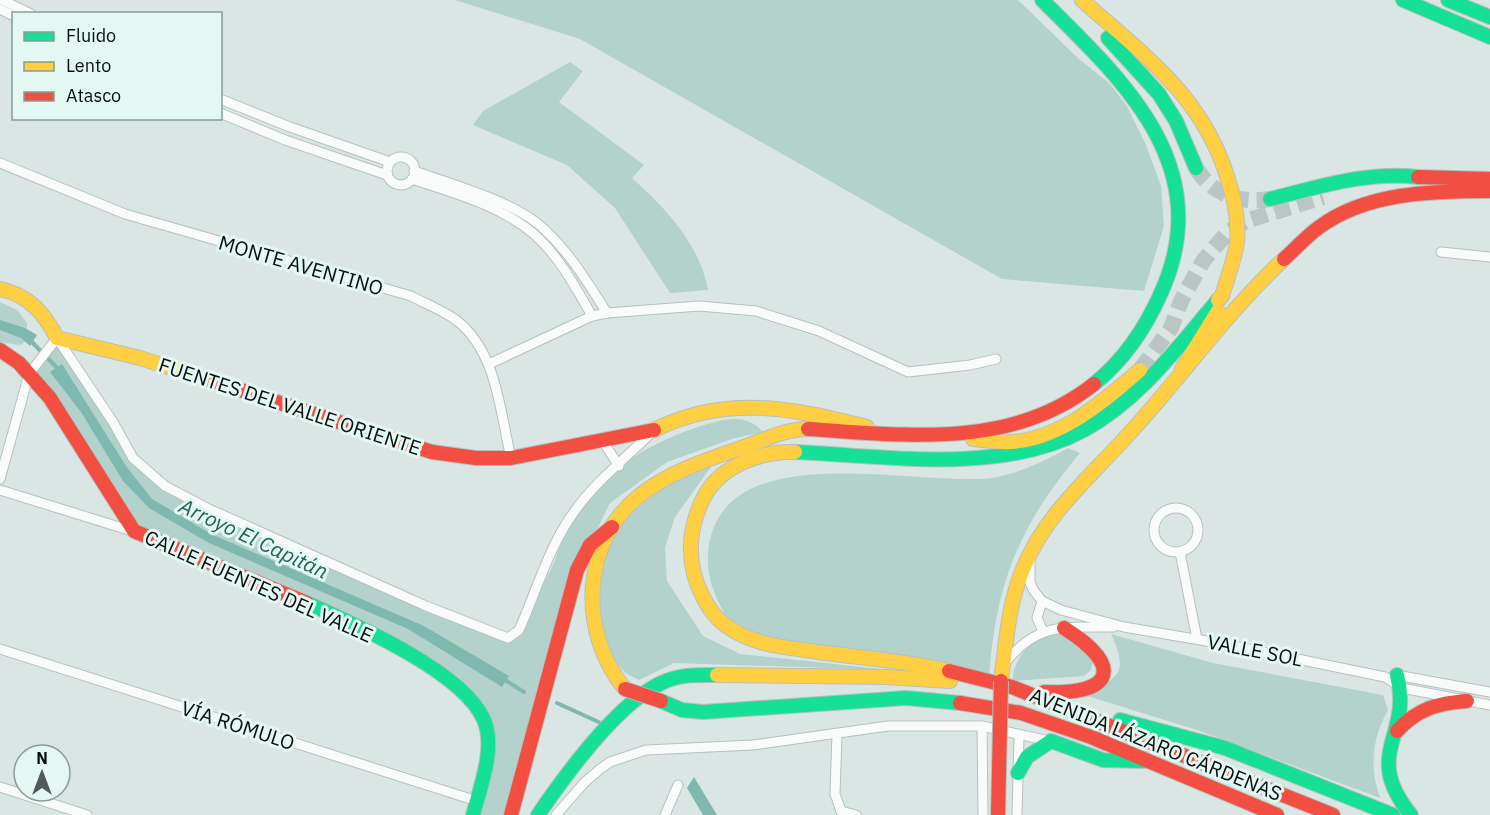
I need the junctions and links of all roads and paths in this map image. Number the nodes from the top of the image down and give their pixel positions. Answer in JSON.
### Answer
{"nodes":[{"id":1,"x":2,"y":0,"type":"edge"},
{"id":2,"x":1042,"y":0,"type":"edge"},
{"id":3,"x":1073,"y":0,"type":"edge"},
{"id":4,"x":1082,"y":0,"type":"edge"},
{"id":5,"x":1402,"y":0,"type":"edge"},
{"id":6,"x":1448,"y":0,"type":"edge"},
{"id":7,"x":27,"y":12,"type":"edge"},
{"id":8,"x":1490,"y":17,"type":"edge"},
{"id":9,"x":1490,"y":37,"type":"edge"},
{"id":10,"x":222,"y":100,"type":"edge"},
{"id":11,"x":222,"y":114,"type":"edge"},
{"id":12,"x":390,"y":162,"type":"junction"},
{"id":13,"x":0,"y":163,"type":"edge"},
{"id":14,"x":1196,"y":168,"type":"tunnel mouth"},
{"id":15,"x":387,"y":175,"type":"junction"},
{"id":16,"x":413,"y":175,"type":"junction"},
{"id":17,"x":1418,"y":177,"type":"junction"},
{"id":18,"x":1490,"y":179,"type":"edge"},
{"id":19,"x":1490,"y":191,"type":"edge"},
{"id":20,"x":1323,"y":197,"type":"tunnel mouth"},
{"id":21,"x":1270,"y":199,"type":"tunnel mouth"},
{"id":22,"x":1442,"y":252,"type":"dead end"},
{"id":23,"x":1490,"y":257,"type":"edge"},
{"id":24,"x":0,"y":289,"type":"edge"},
{"id":25,"x":1222,"y":296,"type":"junction"},
{"id":26,"x":607,"y":313,"type":"junction"},
{"id":27,"x":592,"y":316,"type":"junction"},
{"id":28,"x":57,"y":338,"type":"junction"},
{"id":29,"x":0,"y":350,"type":"edge"},
{"id":30,"x":996,"y":359,"type":"dead end"},
{"id":31,"x":489,"y":364,"type":"junction"},
{"id":32,"x":1182,"y":369,"type":"junction"},
{"id":33,"x":1140,"y":370,"type":"tunnel mouth"},
{"id":34,"x":29,"y":374,"type":"junction"},
{"id":35,"x":654,"y":430,"type":"junction"},
{"id":36,"x":900,"y":436,"type":"junction"},
{"id":37,"x":947,"y":437,"type":"junction"},
{"id":38,"x":602,"y":440,"type":"junction"},
{"id":39,"x":511,"y":459,"type":"junction"},
{"id":40,"x":619,"y":466,"type":"junction"},
{"id":41,"x":0,"y":479,"type":"edge"},
{"id":42,"x":0,"y":489,"type":"edge"},
{"id":43,"x":612,"y":527,"type":"junction"},
{"id":44,"x":135,"y":531,"type":"junction"},
{"id":45,"x":1180,"y":552,"type":"junction"},
{"id":46,"x":1030,"y":554,"type":"junction"},
{"id":47,"x":1042,"y":600,"type":"junction"},
{"id":48,"x":1124,"y":627,"type":"junction"},
{"id":49,"x":1064,"y":628,"type":"junction"},
{"id":50,"x":1043,"y":631,"type":"junction"},
{"id":51,"x":1197,"y":639,"type":"junction"},
{"id":52,"x":0,"y":649,"type":"edge"},
{"id":53,"x":1002,"y":667,"type":"junction"},
{"id":54,"x":1394,"y":680,"type":"junction"},
{"id":55,"x":1006,"y":684,"type":"junction"},
{"id":56,"x":1490,"y":692,"type":"edge"},
{"id":57,"x":1467,"y":701,"type":"junction"},
{"id":58,"x":1490,"y":705,"type":"edge"},
{"id":59,"x":1096,"y":718,"type":"junction"},
{"id":60,"x":982,"y":726,"type":"junction"},
{"id":61,"x":837,"y":734,"type":"junction"},
{"id":62,"x":1020,"y":736,"type":"junction"},
{"id":63,"x":1391,"y":739,"type":"junction"},
{"id":64,"x":1051,"y":741,"type":"junction"},
{"id":65,"x":1149,"y":761,"type":"junction"},
{"id":66,"x":1018,"y":773,"type":"junction"},
{"id":67,"x":678,"y":785,"type":"dead end"},
{"id":68,"x":0,"y":787,"type":"edge"},
{"id":69,"x":475,"y":808,"type":"edge"},
{"id":70,"x":1271,"y":814,"type":"edge"},
{"id":71,"x":87,"y":815,"type":"edge"},
{"id":72,"x":511,"y":815,"type":"edge"},
{"id":73,"x":538,"y":815,"type":"edge"},
{"id":74,"x":556,"y":815,"type":"edge"},
{"id":75,"x":665,"y":815,"type":"edge"},
{"id":76,"x":856,"y":815,"type":"edge"},
{"id":77,"x":983,"y":815,"type":"edge"},
{"id":78,"x":998,"y":815,"type":"edge"},
{"id":79,"x":1017,"y":815,"type":"edge"},
{"id":80,"x":1333,"y":815,"type":"edge"},
{"id":81,"x":1393,"y":815,"type":"edge"},
{"id":82,"x":1411,"y":815,"type":"edge"}],
"edges":[{"from":1,"to":7,"type":"street"},
{"from":2,"to":37,"type":"main road"},
{"from":3,"to":14,"type":"main road"},
{"from":4,"to":25,"type":"main road"},
{"from":5,"to":9,"type":"main road"},
{"from":6,"to":8,"type":"main road"},
{"from":10,"to":12,"type":"street"},
{"from":11,"to":15,"type":"street"},
{"from":12,"to":15,"type":"street"},
{"from":12,"to":16,"type":"street"},
{"from":13,"to":31,"type":"street","name":"MONTE AVENTINO"},
{"from":15,"to":16,"type":"street"},
{"from":16,"to":26,"type":"street"},
{"from":16,"to":27,"type":"street"},
{"from":17,"to":18,"type":"main road"},
{"from":17,"to":20,"type":"main road"},
{"from":17,"to":21,"type":"main road"},
{"from":19,"to":32,"type":"main road"},
{"from":22,"to":23,"type":"street"},
{"from":24,"to":28,"type":"main road"},
{"from":25,"to":32,"type":"main road"},
{"from":25,"to":55,"type":"main road"},
{"from":26,"to":27,"type":"street"},
{"from":26,"to":30,"type":"street"},
{"from":27,"to":31,"type":"street"},
{"from":28,"to":34,"type":"street"},
{"from":28,"to":39,"type":"main road","name":"FUENTES DEL VALLE ORIENTE"},
{"from":28,"to":40,"type":"street"},
{"from":29,"to":34,"type":"main road","name":"CALLE FUENTES DEL VALLE"},
{"from":31,"to":39,"type":"street","name":"MONTE AVENTINO"},
{"from":32,"to":46,"type":"main road"},
{"from":33,"to":37,"type":"main road"},
{"from":34,"to":41,"type":"street"},
{"from":34,"to":44,"type":"main road","name":"CALLE FUENTES DEL VALLE"},
{"from":35,"to":36,"type":"main road","name":"FUENTES DEL VALLE ORIENTE"},
{"from":35,"to":38,"type":"main road","name":"FUENTES DEL VALLE ORIENTE"},
{"from":35,"to":40,"type":"street"},
{"from":36,"to":37,"type":"main road"},
{"from":36,"to":43,"type":"main road"},
{"from":38,"to":39,"type":"main road","name":"FUENTES DEL VALLE ORIENTE"},
{"from":38,"to":40,"type":"street"},
{"from":42,"to":44,"type":"street"},
{"from":43,"to":65,"type":"main road","name":"AVENIDA LÁZARO CÁRDENAS","bridge":true},
{"from":43,"to":72,"type":"main road"},
{"from":44,"to":69,"type":"main road","name":"CALLE FUENTES DEL VALLE"},
{"from":45,"to":45,"type":"street"},
{"from":45,"to":51,"type":"street"},
{"from":46,"to":47,"type":"street"},
{"from":46,"to":53,"type":"main road"},
{"from":47,"to":48,"type":"street","name":"VALLE SOL"},
{"from":47,"to":50,"type":"street"},
{"from":48,"to":49,"type":"street","name":"VALLE SOL"},
{"from":48,"to":51,"type":"street","name":"VALLE SOL"},
{"from":49,"to":50,"type":"street","name":"VALLE SOL"},
{"from":49,"to":55,"type":"main road"},
{"from":50,"to":53,"type":"street","name":"VALLE SOL"},
{"from":51,"to":54,"type":"street","name":"VALLE SOL"},
{"from":52,"to":69,"type":"street","name":"VÍA RÓMULO"},
{"from":53,"to":55,"type":"main road"},
{"from":54,"to":56,"type":"street"},
{"from":54,"to":57,"type":"street"},
{"from":54,"to":63,"type":"main road"},
{"from":55,"to":59,"type":"main road","name":"AVENIDA LÁZARO CÁRDENAS"},
{"from":55,"to":73,"type":"main road"},
{"from":55,"to":78,"type":"main road","bridge":true},
{"from":57,"to":58,"type":"street"},
{"from":57,"to":63,"type":"main road"},
{"from":59,"to":80,"type":"main road","name":"AVENIDA LÁZARO CÁRDENAS"},
{"from":59,"to":81,"type":"main road"},
{"from":60,"to":61,"type":"street"},
{"from":60,"to":62,"type":"street"},
{"from":60,"to":77,"type":"street"},
{"from":61,"to":74,"type":"street"},
{"from":61,"to":76,"type":"street"},
{"from":62,"to":64,"type":"street"},
{"from":62,"to":66,"type":"street"},
{"from":63,"to":82,"type":"main road"},
{"from":64,"to":65,"type":"main road"},
{"from":64,"to":66,"type":"main road"},
{"from":65,"to":70,"type":"main road","name":"AVENIDA LÁZARO CÁRDENAS"},
{"from":66,"to":79,"type":"street"},
{"from":67,"to":75,"type":"street"},
{"from":68,"to":71,"type":"street"}]}
